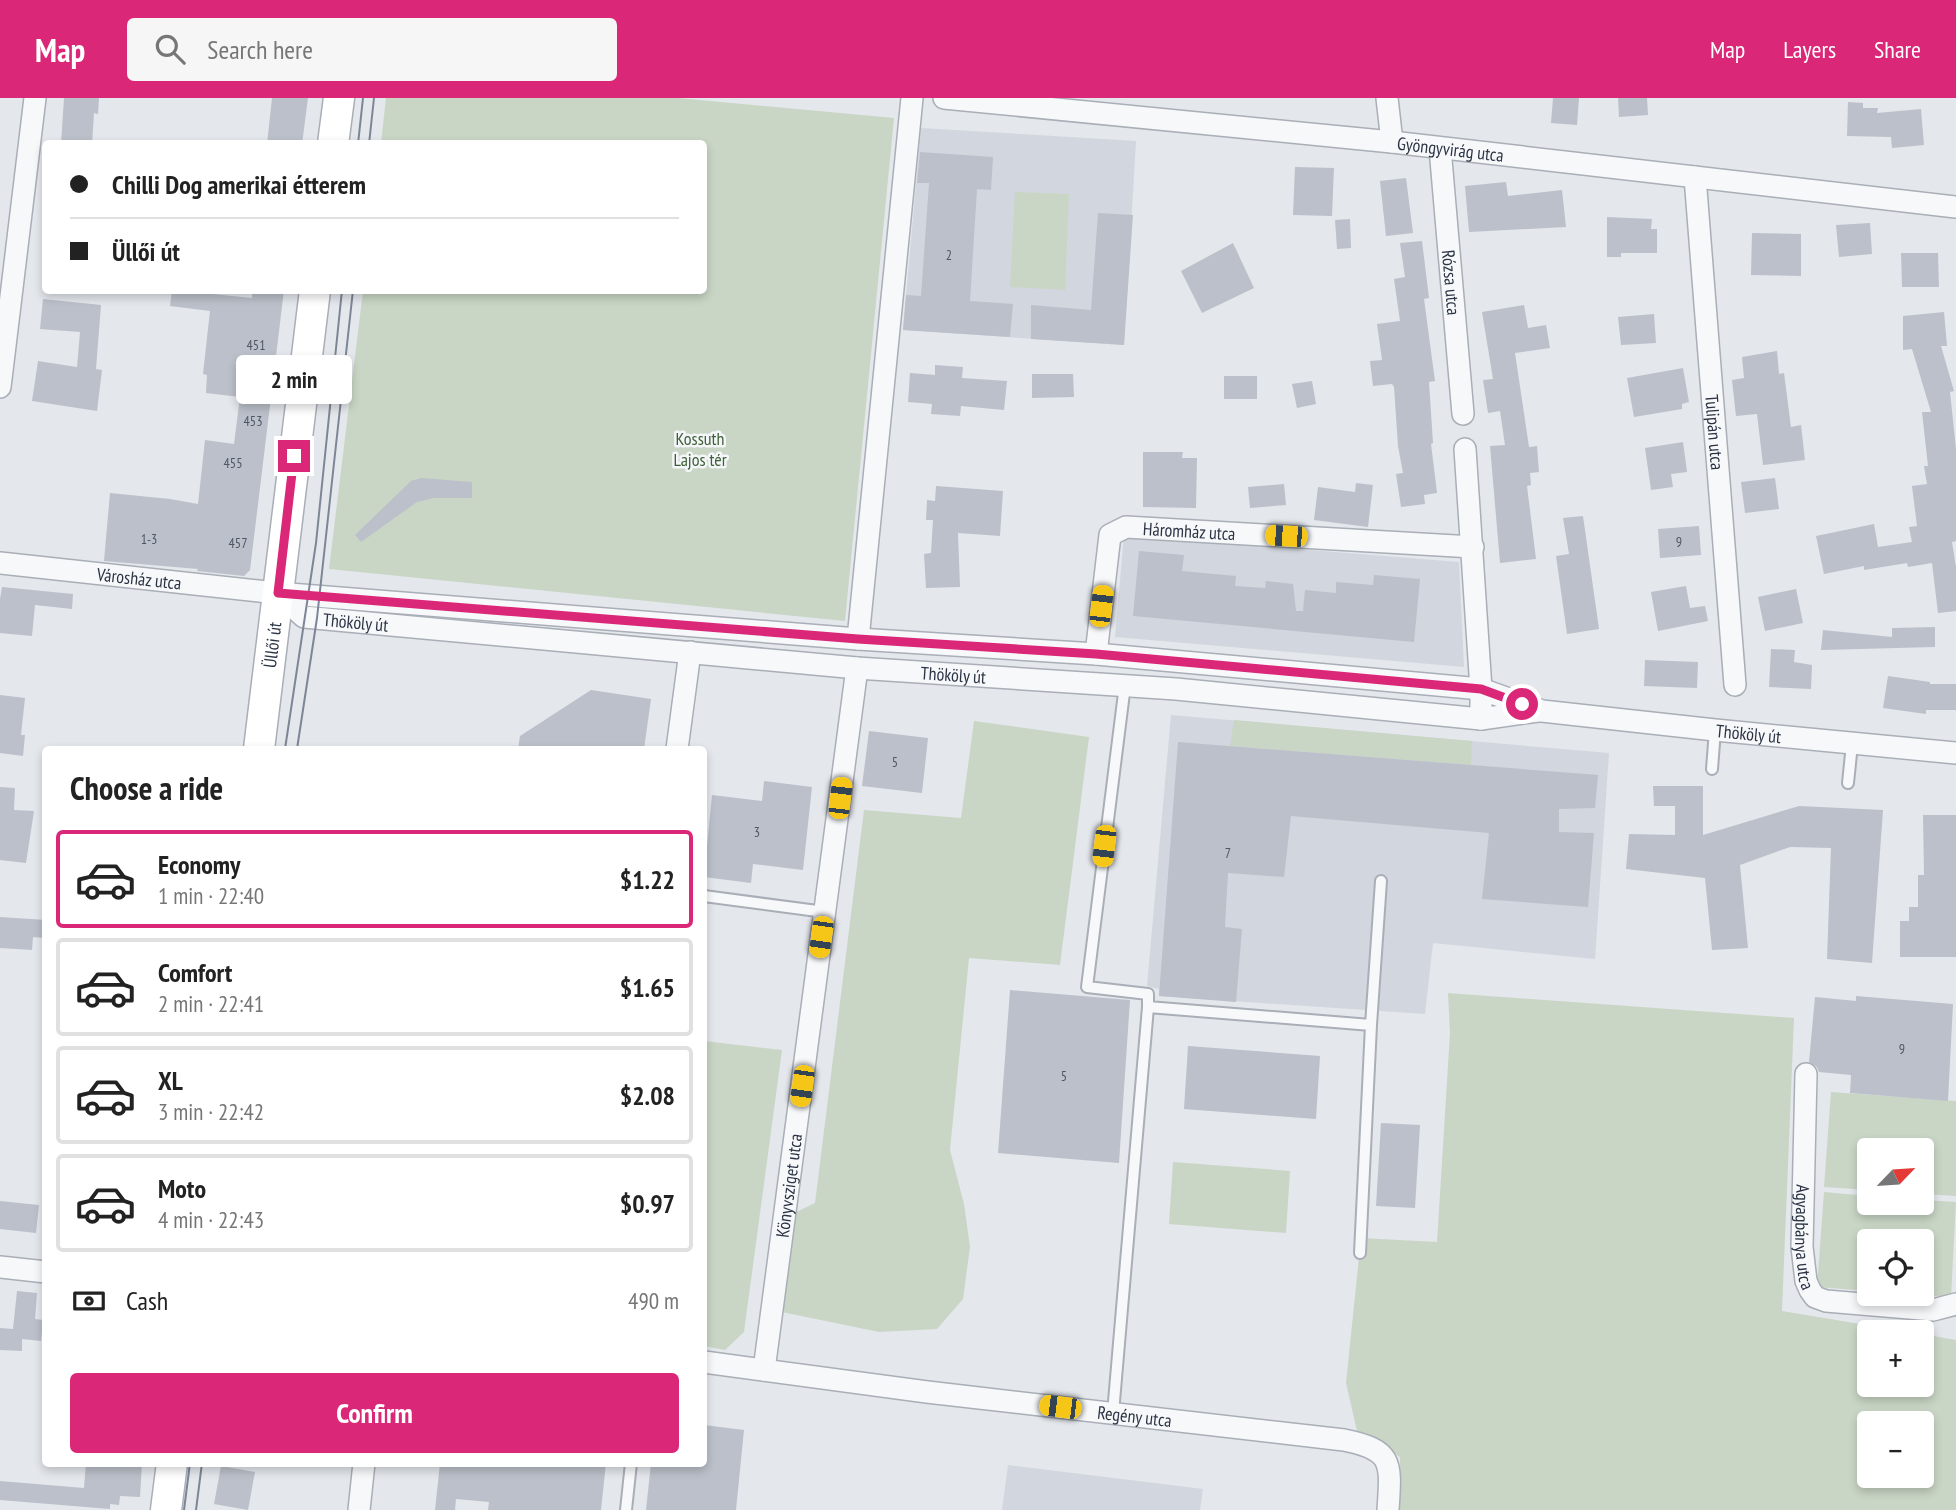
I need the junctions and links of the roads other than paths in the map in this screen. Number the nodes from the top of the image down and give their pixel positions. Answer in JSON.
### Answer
{"nodes":[{"id":1,"x":35,"y":98,"type":"edge"},
{"id":2,"x":339,"y":98,"type":"edge"},
{"id":3,"x":912,"y":98,"type":"edge"},
{"id":4,"x":944,"y":98,"type":"edge"},
{"id":5,"x":1387,"y":98,"type":"edge"},
{"id":6,"x":334,"y":140,"type":"edge"},
{"id":7,"x":1392,"y":142,"type":"junction"},
{"id":8,"x":1440,"y":148,"type":"junction"},
{"id":9,"x":1695,"y":177,"type":"junction"},
{"id":10,"x":1956,"y":207,"type":"edge"},
{"id":11,"x":1956,"y":215,"type":"edge"},
{"id":12,"x":315,"y":294,"type":"edge"},
{"id":13,"x":0,"y":387,"type":"edge"},
{"id":14,"x":1463,"y":414,"type":"dead end"},
{"id":15,"x":1465,"y":449,"type":"dead end"},
{"id":16,"x":1473,"y":547,"type":"junction"},
{"id":17,"x":0,"y":563,"type":"edge"},
{"id":18,"x":278,"y":593,"type":"junction"},
{"id":19,"x":429,"y":604,"type":"junction"},
{"id":20,"x":427,"y":628,"type":"junction"},
{"id":21,"x":858,"y":639,"type":"junction"},
{"id":22,"x":690,"y":652,"type":"junction"},
{"id":23,"x":1096,"y":654,"type":"junction"},
{"id":24,"x":857,"y":668,"type":"junction"},
{"id":25,"x":1125,"y":685,"type":"junction"},
{"id":26,"x":1735,"y":685,"type":"dead end"},
{"id":27,"x":1481,"y":689,"type":"junction"},
{"id":28,"x":1542,"y":711,"type":"junction"},
{"id":29,"x":1481,"y":719,"type":"junction"},
{"id":30,"x":1714,"y":730,"type":"junction"},
{"id":31,"x":1853,"y":744,"type":"junction"},
{"id":32,"x":259,"y":746,"type":"edge"},
{"id":33,"x":677,"y":746,"type":"edge"},
{"id":34,"x":1956,"y":753,"type":"edge"},
{"id":35,"x":1712,"y":769,"type":"dead end"},
{"id":36,"x":1848,"y":783,"type":"dead end"},
{"id":37,"x":1381,"y":881,"type":"dead end"},
{"id":38,"x":707,"y":896,"type":"edge"},
{"id":39,"x":825,"y":912,"type":"junction"},
{"id":40,"x":1148,"y":1007,"type":"junction"},
{"id":41,"x":1371,"y":1024,"type":"junction"},
{"id":42,"x":1806,"y":1074,"type":"dead end"},
{"id":43,"x":1360,"y":1253,"type":"dead end"},
{"id":44,"x":0,"y":1267,"type":"edge"},
{"id":45,"x":42,"y":1272,"type":"edge"},
{"id":46,"x":1956,"y":1304,"type":"edge"},
{"id":47,"x":707,"y":1362,"type":"edge"},
{"id":48,"x":764,"y":1370,"type":"junction"},
{"id":49,"x":1113,"y":1413,"type":"junction"},
{"id":50,"x":171,"y":1467,"type":"edge"},
{"id":51,"x":364,"y":1467,"type":"edge"},
{"id":52,"x":631,"y":1467,"type":"edge"},
{"id":53,"x":166,"y":1510,"type":"edge"},
{"id":54,"x":359,"y":1510,"type":"edge"},
{"id":55,"x":626,"y":1510,"type":"edge"},
{"id":56,"x":1388,"y":1510,"type":"edge"}],
"edges":[{"from":1,"to":13,"type":"street"},
{"from":2,"to":6,"type":"main road"},
{"from":3,"to":21,"type":"street"},
{"from":4,"to":7,"type":"street","name":"Gyöngyvirág utca"},
{"from":5,"to":7,"type":"street"},
{"from":7,"to":8,"type":"street","name":"Gyöngyvirág utca"},
{"from":8,"to":9,"type":"street","name":"Gyöngyvirág utca"},
{"from":8,"to":14,"type":"street","name":"Rózsa utca"},
{"from":9,"to":10,"type":"street","name":"Gyöngyvirág utca"},
{"from":9,"to":26,"type":"street","name":"Tulipán utca"},
{"from":10,"to":11,"type":"street"},
{"from":12,"to":18,"type":"main road","name":"Üllői út"},
{"from":15,"to":16,"type":"street"},
{"from":16,"to":23,"type":"street","name":"Háromház utca"},
{"from":16,"to":27,"type":"street"},
{"from":17,"to":18,"type":"street","name":"Városház utca"},
{"from":18,"to":19,"type":"street","name":"Thököly út"},
{"from":18,"to":20,"type":"street","name":"Thököly út"},
{"from":18,"to":32,"type":"main road","name":"Üllői út"},
{"from":19,"to":20,"type":"street"},
{"from":19,"to":21,"type":"street","name":"Thököly út"},
{"from":20,"to":22,"type":"street","name":"Thököly út"},
{"from":21,"to":23,"type":"street","name":"Thököly út"},
{"from":22,"to":24,"type":"street","name":"Thököly út"},
{"from":22,"to":33,"type":"street"},
{"from":23,"to":27,"type":"street","name":"Thököly út"},
{"from":24,"to":25,"type":"street","name":"Thököly út"},
{"from":24,"to":39,"type":"street","name":"Könyvsziget utca"},
{"from":25,"to":29,"type":"street","name":"Thököly út"},
{"from":25,"to":40,"type":"lane"},
{"from":27,"to":28,"type":"street","name":"Thököly út"},
{"from":27,"to":29,"type":"street"},
{"from":28,"to":29,"type":"street","name":"Thököly út"},
{"from":28,"to":30,"type":"street","name":"Thököly út"},
{"from":30,"to":31,"type":"street","name":"Thököly út"},
{"from":30,"to":35,"type":"lane"},
{"from":31,"to":34,"type":"street","name":"Thököly út"},
{"from":31,"to":36,"type":"lane"},
{"from":37,"to":41,"type":"lane"},
{"from":38,"to":39,"type":"lane"},
{"from":39,"to":48,"type":"street","name":"Könyvsziget utca"},
{"from":40,"to":41,"type":"lane"},
{"from":40,"to":49,"type":"lane"},
{"from":41,"to":43,"type":"lane"},
{"from":42,"to":46,"type":"street","name":"Agyagbánya utca"},
{"from":44,"to":45,"type":"street"},
{"from":47,"to":48,"type":"street","name":"Regény utca"},
{"from":48,"to":49,"type":"street","name":"Regény utca"},
{"from":49,"to":56,"type":"street","name":"Regény utca"},
{"from":50,"to":53,"type":"main road"},
{"from":51,"to":54,"type":"street"},
{"from":52,"to":55,"type":"lane"}]}
